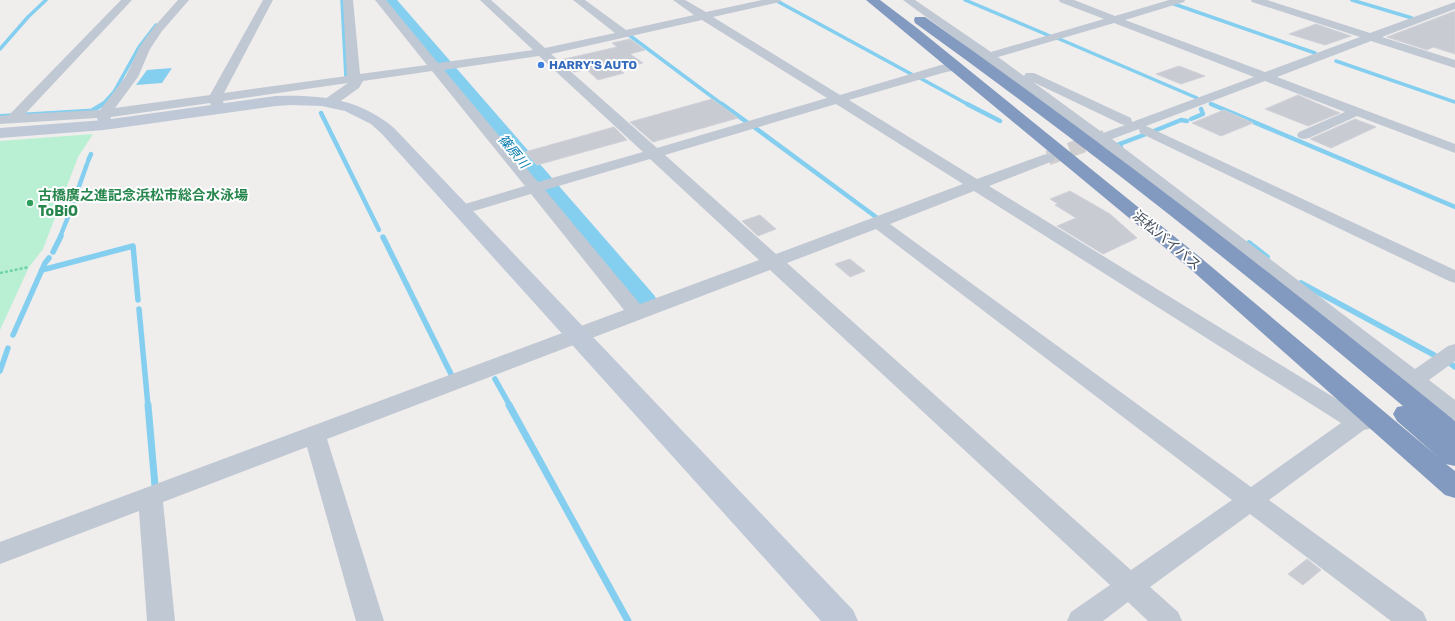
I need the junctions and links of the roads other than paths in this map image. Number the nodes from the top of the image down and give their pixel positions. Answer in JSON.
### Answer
{"nodes":[{"id":1,"x":127,"y":0,"type":"edge"},
{"id":2,"x":186,"y":0,"type":"edge"},
{"id":3,"x":268,"y":0,"type":"edge"},
{"id":4,"x":348,"y":0,"type":"edge"},
{"id":5,"x":380,"y":0,"type":"edge"},
{"id":6,"x":485,"y":0,"type":"edge"},
{"id":7,"x":578,"y":0,"type":"edge"},
{"id":8,"x":678,"y":0,"type":"edge"},
{"id":9,"x":776,"y":0,"type":"edge"},
{"id":10,"x":872,"y":0,"type":"edge"},
{"id":11,"x":891,"y":0,"type":"edge"},
{"id":12,"x":908,"y":0,"type":"edge"},
{"id":13,"x":1064,"y":0,"type":"edge"},
{"id":14,"x":1180,"y":0,"type":"edge"},
{"id":15,"x":1256,"y":0,"type":"edge"},
{"id":16,"x":1448,"y":0,"type":"edge"},
{"id":17,"x":1455,"y":3,"type":"edge"},
{"id":18,"x":704,"y":16,"type":"junction"},
{"id":19,"x":1114,"y":19,"type":"junction"},
{"id":20,"x":624,"y":34,"type":"junction"},
{"id":21,"x":1370,"y":37,"type":"junction"},
{"id":22,"x":542,"y":52,"type":"junction"},
{"id":23,"x":990,"y":56,"type":"junction"},
{"id":24,"x":1455,"y":64,"type":"edge"},
{"id":25,"x":440,"y":66,"type":"junction"},
{"id":26,"x":956,"y":67,"type":"junction"},
{"id":27,"x":1265,"y":77,"type":"junction"},
{"id":28,"x":355,"y":78,"type":"junction"},
{"id":29,"x":838,"y":100,"type":"junction"},
{"id":30,"x":330,"y":102,"type":"junction"},
{"id":31,"x":217,"y":103,"type":"junction"},
{"id":32,"x":1192,"y":104,"type":"junction"},
{"id":33,"x":1356,"y":112,"type":"junction"},
{"id":34,"x":104,"y":119,"type":"junction"},
{"id":35,"x":10,"y":120,"type":"edge"},
{"id":36,"x":1126,"y":121,"type":"junction"},
{"id":37,"x":1145,"y":130,"type":"junction"},
{"id":38,"x":1304,"y":135,"type":"dead end"},
{"id":39,"x":1097,"y":140,"type":"junction"},
{"id":40,"x":1455,"y":149,"type":"edge"},
{"id":41,"x":654,"y":153,"type":"junction"},
{"id":42,"x":1057,"y":155,"type":"junction"},
{"id":43,"x":976,"y":186,"type":"junction"},
{"id":44,"x":540,"y":187,"type":"junction"},
{"id":45,"x":461,"y":210,"type":"junction"},
{"id":46,"x":878,"y":223,"type":"junction"},
{"id":47,"x":1233,"y":255,"type":"junction"},
{"id":48,"x":773,"y":262,"type":"junction"},
{"id":49,"x":1455,"y":277,"type":"edge"},
{"id":50,"x":637,"y":313,"type":"junction"},
{"id":51,"x":578,"y":336,"type":"junction"},
{"id":52,"x":1455,"y":351,"type":"edge"},
{"id":53,"x":1405,"y":383,"type":"junction"},
{"id":54,"x":1455,"y":412,"type":"edge"},
{"id":55,"x":1368,"y":421,"type":"junction"},
{"id":56,"x":315,"y":435,"type":"junction"},
{"id":57,"x":1455,"y":435,"type":"edge"},
{"id":58,"x":1455,"y":456,"type":"edge"},
{"id":59,"x":1455,"y":487,"type":"edge"},
{"id":60,"x":150,"y":497,"type":"junction"},
{"id":61,"x":1251,"y":500,"type":"junction"},
{"id":62,"x":0,"y":553,"type":"edge"},
{"id":63,"x":1130,"y":586,"type":"junction"},
{"id":64,"x":161,"y":621,"type":"edge"},
{"id":65,"x":370,"y":621,"type":"edge"},
{"id":66,"x":842,"y":621,"type":"edge"},
{"id":67,"x":1081,"y":621,"type":"edge"},
{"id":68,"x":1168,"y":621,"type":"edge"},
{"id":69,"x":1413,"y":621,"type":"edge"}],
"edges":[{"from":1,"to":35,"type":"street"},
{"from":2,"to":34,"type":"street"},
{"from":3,"to":31,"type":"street"},
{"from":4,"to":28,"type":"street"},
{"from":5,"to":25,"type":"street"},
{"from":6,"to":22,"type":"street"},
{"from":7,"to":20,"type":"street"},
{"from":8,"to":18,"type":"street"},
{"from":9,"to":18,"type":"street"},
{"from":10,"to":26,"type":"highway","name":"浜松バイパス"},
{"from":11,"to":39,"type":"highway","name":"浜松バイパス"},
{"from":12,"to":23,"type":"street"},
{"from":13,"to":19,"type":"street"},
{"from":14,"to":19,"type":"street"},
{"from":15,"to":21,"type":"street"},
{"from":16,"to":17,"type":"street"},
{"from":17,"to":21,"type":"street"},
{"from":18,"to":20,"type":"street"},
{"from":18,"to":29,"type":"street"},
{"from":19,"to":23,"type":"street"},
{"from":19,"to":27,"type":"street"},
{"from":20,"to":22,"type":"street"},
{"from":21,"to":24,"type":"street"},
{"from":21,"to":27,"type":"street"},
{"from":22,"to":25,"type":"street"},
{"from":22,"to":41,"type":"street"},
{"from":23,"to":36,"type":"street"},
{"from":23,"to":39,"type":"street"},
{"from":25,"to":28,"type":"street"},
{"from":25,"to":44,"type":"street"},
{"from":26,"to":29,"type":"street"},
{"from":26,"to":42,"type":"highway","name":"浜松バイパス"},
{"from":27,"to":32,"type":"street"},
{"from":27,"to":33,"type":"street"},
{"from":28,"to":30,"type":"street"},
{"from":28,"to":31,"type":"street"},
{"from":29,"to":41,"type":"street"},
{"from":29,"to":43,"type":"street"},
{"from":30,"to":31,"type":"street"},
{"from":30,"to":45,"type":"street"},
{"from":31,"to":34,"type":"street"},
{"from":32,"to":36,"type":"street"},
{"from":32,"to":37,"type":"street"},
{"from":32,"to":39,"type":"street"},
{"from":33,"to":38,"type":"street"},
{"from":33,"to":40,"type":"street"},
{"from":34,"to":35,"type":"street"},
{"from":36,"to":39,"type":"street"},
{"from":37,"to":39,"type":"street"},
{"from":37,"to":49,"type":"street"},
{"from":39,"to":47,"type":"highway","name":"浜松バイパス"},
{"from":39,"to":53,"type":"street"},
{"from":41,"to":44,"type":"street"},
{"from":41,"to":48,"type":"street"},
{"from":42,"to":43,"type":"street"},
{"from":42,"to":55,"type":"highway","name":"浜松バイパス"},
{"from":43,"to":46,"type":"street"},
{"from":43,"to":55,"type":"street"},
{"from":44,"to":45,"type":"street"},
{"from":44,"to":50,"type":"street"},
{"from":45,"to":51,"type":"street"},
{"from":46,"to":48,"type":"street"},
{"from":46,"to":61,"type":"street"},
{"from":47,"to":53,"type":"highway","name":"浜松バイパス"},
{"from":47,"to":58,"type":"highway"},
{"from":48,"to":50,"type":"street"},
{"from":48,"to":63,"type":"street"},
{"from":50,"to":51,"type":"street"},
{"from":51,"to":56,"type":"street"},
{"from":51,"to":66,"type":"street"},
{"from":52,"to":53,"type":"street"},
{"from":53,"to":54,"type":"street"},
{"from":53,"to":57,"type":"highway","name":"浜松バイパス"},
{"from":55,"to":59,"type":"highway","name":"浜松バイパス"},
{"from":55,"to":61,"type":"street"},
{"from":56,"to":60,"type":"street"},
{"from":56,"to":65,"type":"street"},
{"from":60,"to":62,"type":"street"},
{"from":60,"to":64,"type":"street"},
{"from":61,"to":63,"type":"street"},
{"from":61,"to":69,"type":"street"},
{"from":63,"to":67,"type":"street"},
{"from":63,"to":68,"type":"street"}]}
